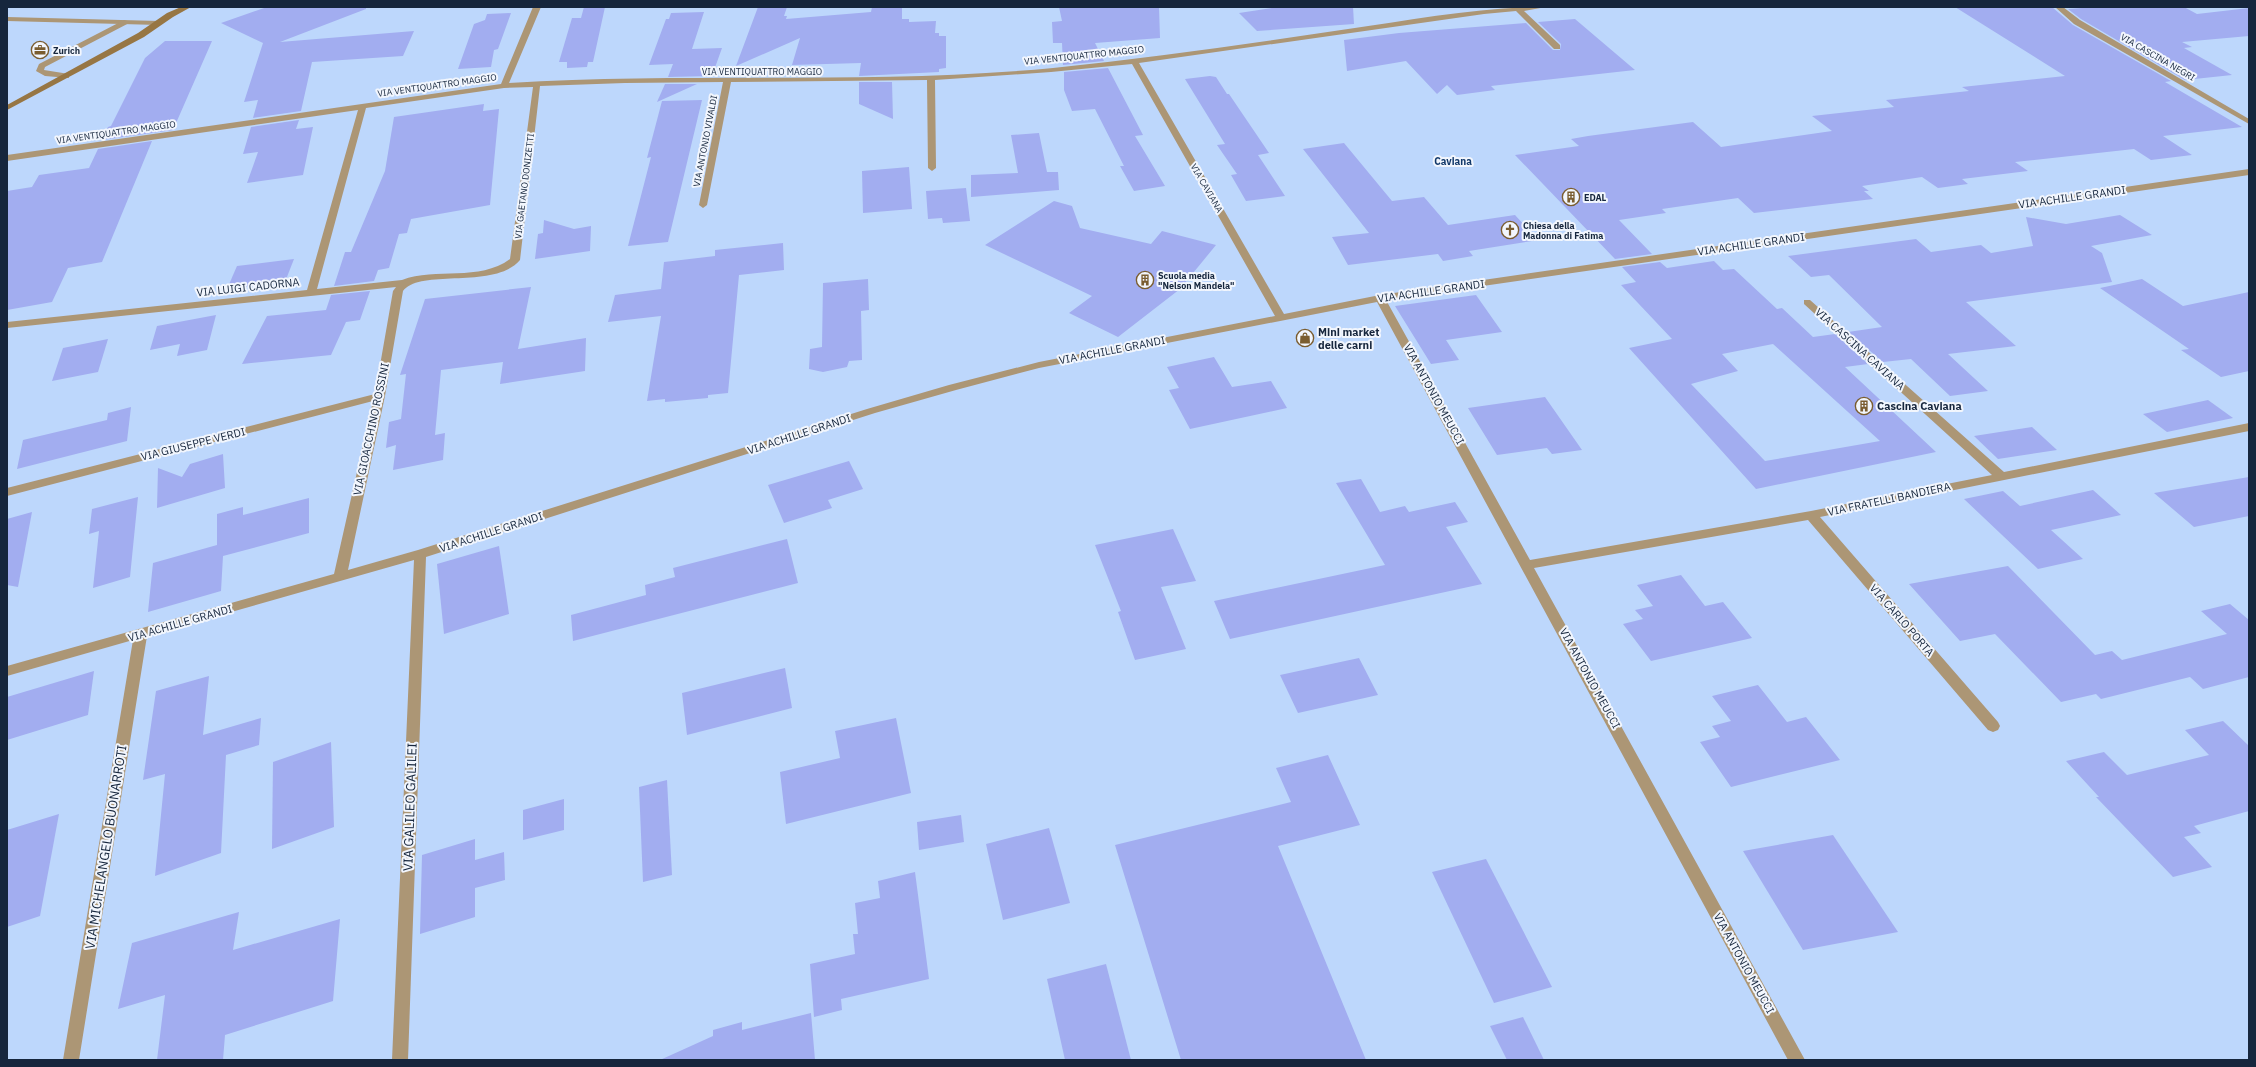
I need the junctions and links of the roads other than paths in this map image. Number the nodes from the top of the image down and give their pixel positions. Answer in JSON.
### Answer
{"nodes":[{"id":1,"x":182,"y":7,"type":"edge"},
{"id":2,"x":187,"y":7,"type":"edge"},
{"id":3,"x":537,"y":7,"type":"edge"},
{"id":4,"x":1542,"y":7,"type":"edge"},
{"id":5,"x":2059,"y":7,"type":"edge"},
{"id":6,"x":1518,"y":9,"type":"junction"},
{"id":7,"x":170,"y":15,"type":"junction"},
{"id":8,"x":7,"y":18,"type":"edge"},
{"id":9,"x":126,"y":22,"type":"junction"},
{"id":10,"x":159,"y":23,"type":"junction"},
{"id":11,"x":1557,"y":47,"type":"dead end"},
{"id":12,"x":1134,"y":60,"type":"junction"},
{"id":13,"x":66,"y":76,"type":"junction"},
{"id":14,"x":931,"y":78,"type":"junction"},
{"id":15,"x":727,"y":81,"type":"junction"},
{"id":16,"x":537,"y":84,"type":"junction"},
{"id":17,"x":504,"y":86,"type":"junction"},
{"id":18,"x":363,"y":106,"type":"junction"},
{"id":19,"x":7,"y":108,"type":"edge"},
{"id":20,"x":2249,"y":122,"type":"edge"},
{"id":21,"x":7,"y":158,"type":"edge"},
{"id":22,"x":932,"y":168,"type":"dead end"},
{"id":23,"x":2249,"y":172,"type":"edge"},
{"id":24,"x":703,"y":205,"type":"dead end"},
{"id":25,"x":490,"y":272,"type":"joint"},
{"id":26,"x":404,"y":283,"type":"junction"},
{"id":27,"x":311,"y":292,"type":"junction"},
{"id":28,"x":1380,"y":298,"type":"junction"},
{"id":29,"x":1807,"y":302,"type":"dead end"},
{"id":30,"x":1280,"y":316,"type":"junction"},
{"id":31,"x":7,"y":325,"type":"edge"},
{"id":32,"x":380,"y":396,"type":"junction"},
{"id":33,"x":2249,"y":427,"type":"edge"},
{"id":34,"x":2001,"y":476,"type":"junction"},
{"id":35,"x":7,"y":492,"type":"edge"},
{"id":36,"x":1811,"y":515,"type":"junction"},
{"id":37,"x":420,"y":554,"type":"junction"},
{"id":38,"x":1528,"y":564,"type":"junction"},
{"id":39,"x":340,"y":576,"type":"junction"},
{"id":40,"x":141,"y":634,"type":"junction"},
{"id":41,"x":7,"y":671,"type":"edge"},
{"id":42,"x":1993,"y":726,"type":"dead end"},
{"id":43,"x":71,"y":1060,"type":"edge"},
{"id":44,"x":400,"y":1060,"type":"edge"},
{"id":45,"x":1797,"y":1060,"type":"edge"}],
"edges":[{"from":1,"to":7,"type":"main road"},
{"from":2,"to":7,"type":"main road"},
{"from":3,"to":17,"type":"street"},
{"from":4,"to":6,"type":"street","name":"VIA VENTIQUATTRO MAGGIO"},
{"from":5,"to":20,"type":"street","name":"VIA CASCINA NEGRI"},
{"from":6,"to":11,"type":"street"},
{"from":6,"to":12,"type":"street","name":"VIA VENTIQUATTRO MAGGIO"},
{"from":7,"to":10,"type":"main road"},
{"from":8,"to":9,"type":"street"},
{"from":9,"to":10,"type":"street"},
{"from":9,"to":13,"type":"street"},
{"from":10,"to":13,"type":"main road"},
{"from":12,"to":14,"type":"street","name":"VIA VENTIQUATTRO MAGGIO"},
{"from":12,"to":30,"type":"street","name":"VIA CAVIANA"},
{"from":13,"to":19,"type":"main road"},
{"from":14,"to":15,"type":"street","name":"VIA VENTIQUATTRO MAGGIO"},
{"from":14,"to":22,"type":"street"},
{"from":15,"to":16,"type":"street","name":"VIA VENTIQUATTRO MAGGIO"},
{"from":15,"to":24,"type":"street","name":"VIA ANTONIO VIVALDI"},
{"from":16,"to":17,"type":"street","name":"VIA VENTIQUATTRO MAGGIO"},
{"from":16,"to":25,"type":"street","name":"VIA GAETANO DONIZETTI"},
{"from":17,"to":18,"type":"street","name":"VIA VENTIQUATTRO MAGGIO"},
{"from":18,"to":21,"type":"street","name":"VIA VENTIQUATTRO MAGGIO"},
{"from":18,"to":27,"type":"street"},
{"from":23,"to":28,"type":"street","name":"VIA ACHILLE GRANDI"},
{"from":25,"to":26,"type":"street","name":"VIA LUIGI CADORNA"},
{"from":26,"to":27,"type":"street","name":"VIA LUIGI CADORNA"},
{"from":26,"to":32,"type":"street","name":"VIA GIOACCHINO ROSSINI"},
{"from":27,"to":31,"type":"street","name":"VIA LUIGI CADORNA"},
{"from":28,"to":30,"type":"street","name":"VIA ACHILLE GRANDI"},
{"from":28,"to":38,"type":"street","name":"VIA ANTONIO MEUCCI"},
{"from":29,"to":34,"type":"street","name":"VIA CASCINA CAVIANA"},
{"from":30,"to":37,"type":"street","name":"VIA ACHILLE GRANDI"},
{"from":32,"to":35,"type":"street","name":"VIA GIUSEPPE VERDI"},
{"from":32,"to":39,"type":"street","name":"VIA GIOACCHINO ROSSINI"},
{"from":33,"to":34,"type":"street","name":"VIA FRATELLI BANDIERA"},
{"from":34,"to":36,"type":"street","name":"VIA FRATELLI BANDIERA"},
{"from":36,"to":38,"type":"street","name":"VIA FRATELLI BANDIERA"},
{"from":36,"to":42,"type":"street","name":"VIA CARLO PORTA"},
{"from":37,"to":39,"type":"street","name":"VIA ACHILLE GRANDI"},
{"from":37,"to":44,"type":"street","name":"VIA GALILEO GALILEI"},
{"from":38,"to":45,"type":"street","name":"VIA ANTONIO MEUCCI"},
{"from":39,"to":40,"type":"street","name":"VIA ACHILLE GRANDI"},
{"from":40,"to":41,"type":"street","name":"VIA ACHILLE GRANDI"},
{"from":40,"to":43,"type":"street","name":"VIA MICHELANGELO BUONARROTI"}]}
